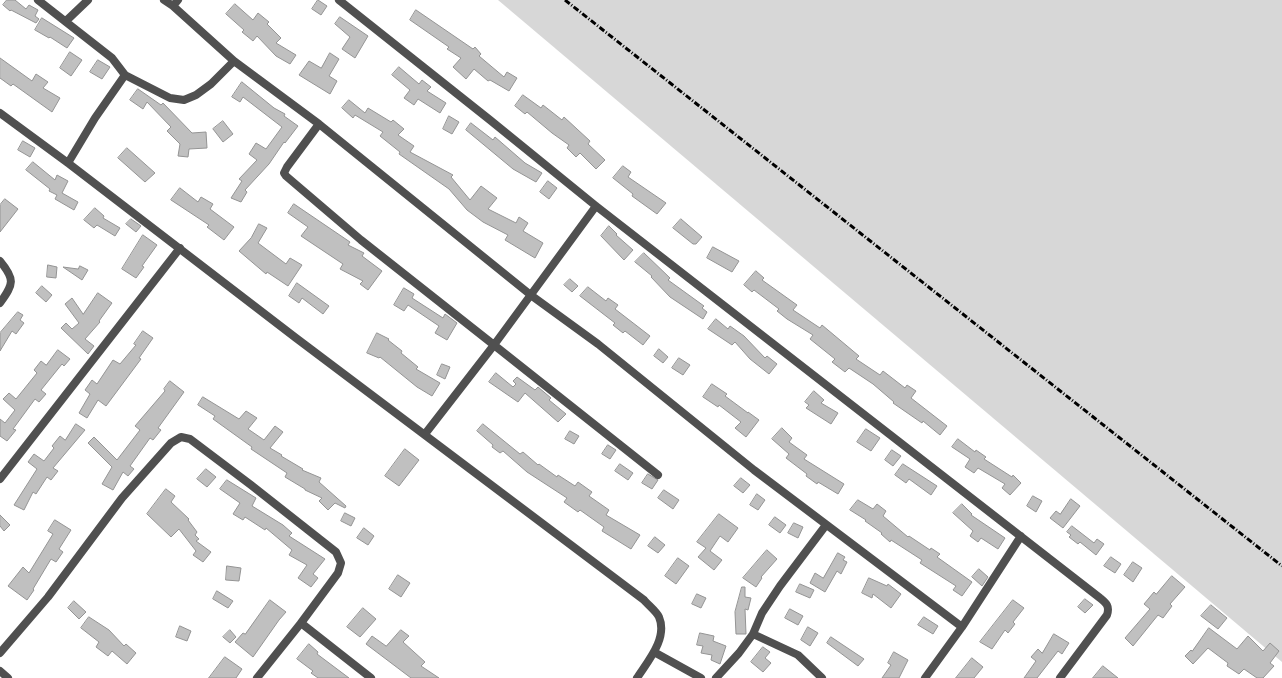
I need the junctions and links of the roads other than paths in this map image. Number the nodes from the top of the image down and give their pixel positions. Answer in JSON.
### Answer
{"nodes":[{"id":1,"x":38,"y":0,"type":"edge"},
{"id":2,"x":88,"y":0,"type":"edge"},
{"id":3,"x":164,"y":0,"type":"edge"},
{"id":4,"x":339,"y":0,"type":"edge"},
{"id":5,"x":176,"y":3,"type":"edge"},
{"id":6,"x":66,"y":21,"type":"junction"},
{"id":7,"x":234,"y":61,"type":"junction"},
{"id":8,"x":125,"y":75,"type":"junction"},
{"id":9,"x":0,"y":113,"type":"edge"},
{"id":10,"x":319,"y":124,"type":"junction"},
{"id":11,"x":68,"y":163,"type":"junction"},
{"id":12,"x":596,"y":206,"type":"junction"},
{"id":13,"x":180,"y":248,"type":"junction"},
{"id":14,"x":0,"y":260,"type":"edge"},
{"id":15,"x":532,"y":296,"type":"junction"},
{"id":16,"x":0,"y":303,"type":"edge"},
{"id":17,"x":494,"y":345,"type":"junction"},
{"id":18,"x":425,"y":434,"type":"junction"},
{"id":19,"x":658,"y":475,"type":"dead end"},
{"id":20,"x":0,"y":479,"type":"edge"},
{"id":21,"x":826,"y":525,"type":"junction"},
{"id":22,"x":1021,"y":536,"type":"junction"},
{"id":23,"x":301,"y":624,"type":"junction"},
{"id":24,"x":962,"y":627,"type":"junction"},
{"id":25,"x":753,"y":634,"type":"junction"},
{"id":26,"x":654,"y":652,"type":"junction"},
{"id":27,"x":0,"y":653,"type":"edge"},
{"id":28,"x":0,"y":671,"type":"edge"},
{"id":29,"x":8,"y":678,"type":"edge"},
{"id":30,"x":257,"y":678,"type":"edge"},
{"id":31,"x":371,"y":678,"type":"edge"},
{"id":32,"x":637,"y":678,"type":"edge"},
{"id":33,"x":701,"y":678,"type":"edge"},
{"id":34,"x":716,"y":678,"type":"edge"},
{"id":35,"x":822,"y":678,"type":"edge"},
{"id":36,"x":925,"y":678,"type":"edge"},
{"id":37,"x":1060,"y":678,"type":"edge"}],
"edges":[{"from":1,"to":6,"type":"street"},
{"from":2,"to":6,"type":"street"},
{"from":3,"to":5,"type":"street"},
{"from":4,"to":12,"type":"street"},
{"from":5,"to":7,"type":"street"},
{"from":6,"to":8,"type":"street"},
{"from":7,"to":8,"type":"street"},
{"from":7,"to":10,"type":"street"},
{"from":8,"to":11,"type":"street"},
{"from":9,"to":11,"type":"street"},
{"from":10,"to":15,"type":"street"},
{"from":10,"to":17,"type":"street"},
{"from":11,"to":13,"type":"street"},
{"from":12,"to":15,"type":"street"},
{"from":12,"to":22,"type":"street"},
{"from":13,"to":18,"type":"street"},
{"from":13,"to":20,"type":"street"},
{"from":14,"to":16,"type":"street"},
{"from":15,"to":17,"type":"street"},
{"from":15,"to":21,"type":"street"},
{"from":17,"to":18,"type":"street"},
{"from":17,"to":19,"type":"street"},
{"from":18,"to":26,"type":"street"},
{"from":21,"to":24,"type":"street"},
{"from":21,"to":25,"type":"street"},
{"from":22,"to":24,"type":"street"},
{"from":22,"to":37,"type":"street"},
{"from":23,"to":27,"type":"street"},
{"from":23,"to":30,"type":"street"},
{"from":23,"to":31,"type":"street"},
{"from":24,"to":36,"type":"street"},
{"from":25,"to":34,"type":"street"},
{"from":25,"to":35,"type":"street"},
{"from":26,"to":32,"type":"street"},
{"from":26,"to":33,"type":"street"},
{"from":28,"to":29,"type":"street"}]}
